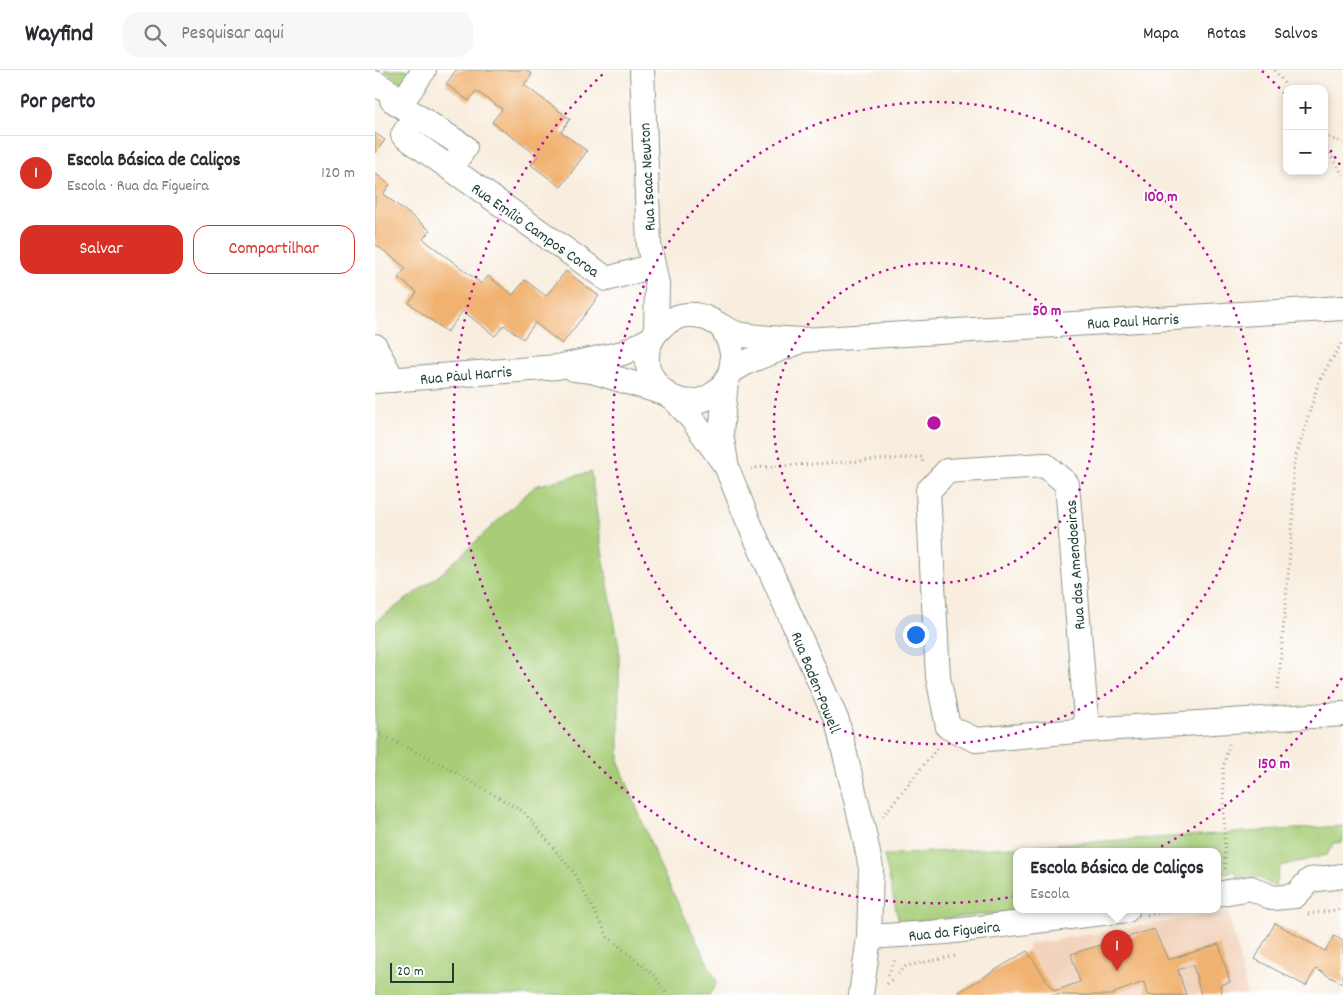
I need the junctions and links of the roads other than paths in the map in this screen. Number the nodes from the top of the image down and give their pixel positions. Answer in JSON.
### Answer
{"nodes":[{"id":1,"x":424,"y":70,"type":"edge"},
{"id":2,"x":638,"y":73,"type":"edge"},
{"id":3,"x":375,"y":83,"type":"edge"},
{"id":4,"x":408,"y":110,"type":"junction"},
{"id":5,"x":655,"y":275,"type":"junction"},
{"id":6,"x":1343,"y":308,"type":"edge"},
{"id":7,"x":692,"y":315,"type":"junction"},
{"id":8,"x":722,"y":328,"type":"junction"},
{"id":9,"x":654,"y":335,"type":"junction"},
{"id":10,"x":803,"y":340,"type":"junction"},
{"id":11,"x":375,"y":346,"type":"edge"},
{"id":12,"x":557,"y":367,"type":"junction"},
{"id":13,"x":729,"y":377,"type":"junction"},
{"id":14,"x":384,"y":380,"type":"edge"},
{"id":15,"x":668,"y":395,"type":"junction"},
{"id":16,"x":736,"y":468,"type":"junction"},
{"id":17,"x":1343,"y":714,"type":"edge"},
{"id":18,"x":1087,"y":730,"type":"junction"},
{"id":19,"x":1343,"y":876,"type":"edge"},
{"id":20,"x":1221,"y":893,"type":"edge"},
{"id":21,"x":1102,"y":913,"type":"edge"},
{"id":22,"x":869,"y":937,"type":"junction"},
{"id":23,"x":861,"y":995,"type":"edge"}],
"edges":[{"from":1,"to":4,"type":"street","name":"Rua Emílio Campos Coroa"},
{"from":2,"to":5,"type":"street","name":"Rua Isaac Newton"},
{"from":3,"to":4,"type":"street"},
{"from":4,"to":5,"type":"street","name":"Rua Emílio Campos Coroa"},
{"from":5,"to":7,"type":"street"},
{"from":5,"to":9,"type":"street","name":"Rua Isaac Newton"},
{"from":6,"to":10,"type":"street","name":"Rua Paul Harris"},
{"from":7,"to":8,"type":"street"},
{"from":7,"to":9,"type":"street"},
{"from":8,"to":10,"type":"street"},
{"from":8,"to":13,"type":"street"},
{"from":9,"to":12,"type":"street","name":"Rua Paul Harris"},
{"from":9,"to":15,"type":"street"},
{"from":10,"to":13,"type":"street"},
{"from":11,"to":14,"type":"street"},
{"from":12,"to":14,"type":"street","name":"Rua Paul Harris"},
{"from":12,"to":15,"type":"street","name":"Rua Paul Harris"},
{"from":13,"to":15,"type":"street"},
{"from":13,"to":16,"type":"street"},
{"from":15,"to":16,"type":"street"},
{"from":16,"to":22,"type":"street","name":"Rua Baden-Powell"},
{"from":17,"to":18,"type":"street","name":"Rua das Amendoeiras"},
{"from":18,"to":18,"type":"street","name":"Rua das Amendoeiras"},
{"from":19,"to":20,"type":"street"},
{"from":21,"to":22,"type":"street","name":"Rua da Figueira"},
{"from":22,"to":23,"type":"street","name":"Rua Baden-Powell"}]}
